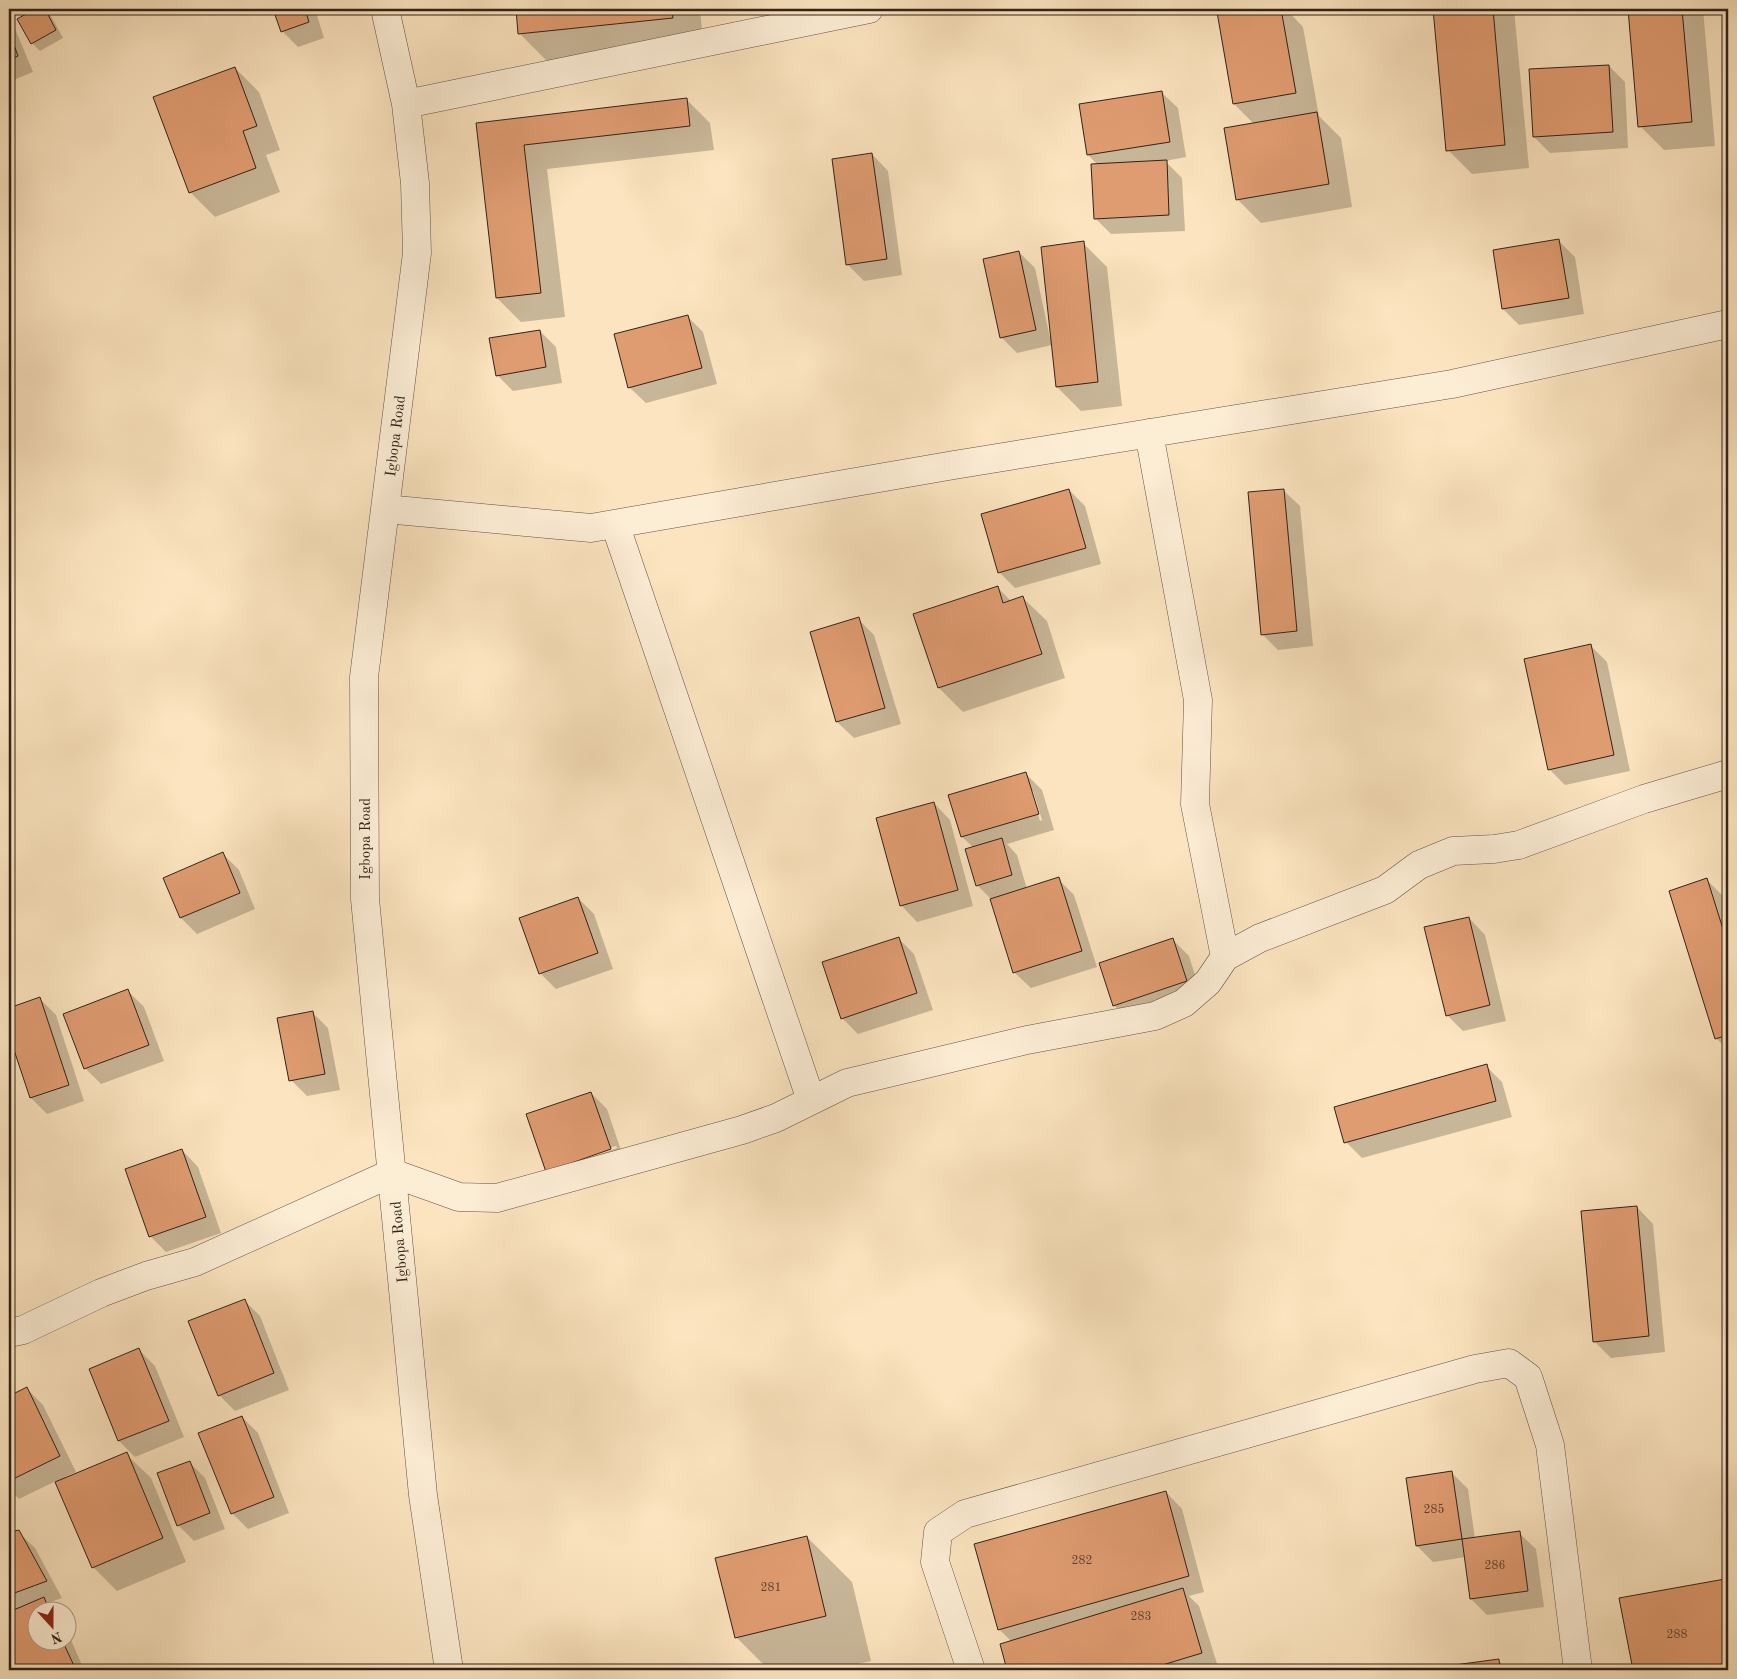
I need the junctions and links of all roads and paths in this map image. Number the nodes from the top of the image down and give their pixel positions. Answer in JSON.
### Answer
{"nodes":[{"id":1,"x":386,"y":9,"type":"edge"},
{"id":2,"x":869,"y":9,"type":"edge"},
{"id":3,"x":406,"y":104,"type":"junction"},
{"id":4,"x":1728,"y":324,"type":"edge"},
{"id":5,"x":1149,"y":433,"type":"junction"},
{"id":6,"x":385,"y":509,"type":"junction"},
{"id":7,"x":615,"y":524,"type":"junction"},
{"id":8,"x":1728,"y":774,"type":"edge"},
{"id":9,"x":1225,"y":958,"type":"junction"},
{"id":10,"x":811,"y":1100,"type":"junction"},
{"id":11,"x":392,"y":1173,"type":"junction"},
{"id":12,"x":9,"y":1333,"type":"edge"},
{"id":13,"x":449,"y":1670,"type":"edge"},
{"id":14,"x":971,"y":1670,"type":"edge"},
{"id":15,"x":1578,"y":1670,"type":"edge"}],
"edges":[{"from":1,"to":3,"type":"street","name":"Igbopa Road"},
{"from":2,"to":3,"type":"street"},
{"from":3,"to":6,"type":"street","name":"Igbopa Road"},
{"from":4,"to":5,"type":"street"},
{"from":5,"to":7,"type":"street"},
{"from":5,"to":9,"type":"street"},
{"from":6,"to":7,"type":"street"},
{"from":6,"to":11,"type":"street","name":"Igbopa Road"},
{"from":7,"to":10,"type":"street"},
{"from":8,"to":9,"type":"street"},
{"from":9,"to":10,"type":"street"},
{"from":10,"to":11,"type":"street"},
{"from":11,"to":12,"type":"street"},
{"from":11,"to":13,"type":"street","name":"Igbopa Road"},
{"from":14,"to":15,"type":"street"}]}
